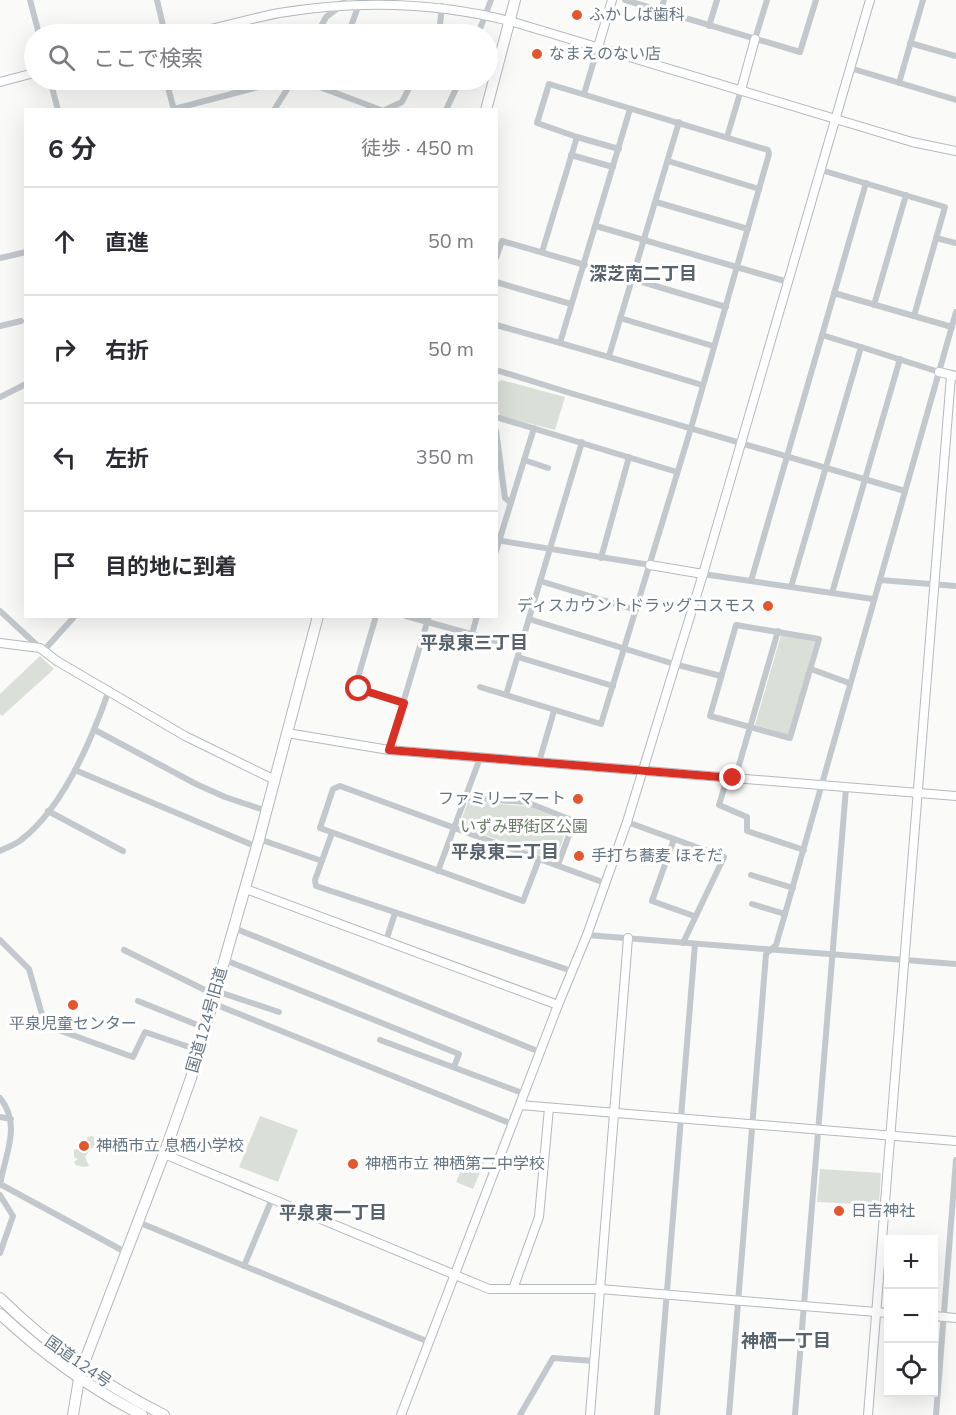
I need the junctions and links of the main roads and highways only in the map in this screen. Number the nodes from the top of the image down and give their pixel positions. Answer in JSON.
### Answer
{"nodes":[{"id":1,"x":515,"y":0,"type":"edge"},
{"id":2,"x":498,"y":66,"type":"edge"},
{"id":3,"x":491,"y":90,"type":"edge"},
{"id":4,"x":487,"y":108,"type":"edge"},
{"id":5,"x":317,"y":618,"type":"edge"},
{"id":6,"x":0,"y":1298,"type":"edge"},
{"id":7,"x":0,"y":1314,"type":"edge"},
{"id":8,"x":81,"y":1374,"type":"junction"},
{"id":9,"x":73,"y":1415,"type":"edge"},
{"id":10,"x":142,"y":1415,"type":"edge"},
{"id":11,"x":164,"y":1415,"type":"edge"}],
"edges":[{"from":1,"to":2,"type":"highway"},
{"from":3,"to":4,"type":"highway"},
{"from":5,"to":8,"type":"highway","name":"国道124号旧道"},
{"from":6,"to":8,"type":"highway","name":"国道124号"},
{"from":7,"to":8,"type":"highway","name":"国道124号"},
{"from":8,"to":9,"type":"highway","name":"国道124号旧道"},
{"from":8,"to":10,"type":"highway","name":"国道124号"},
{"from":8,"to":11,"type":"highway","name":"国道124号"}]}
